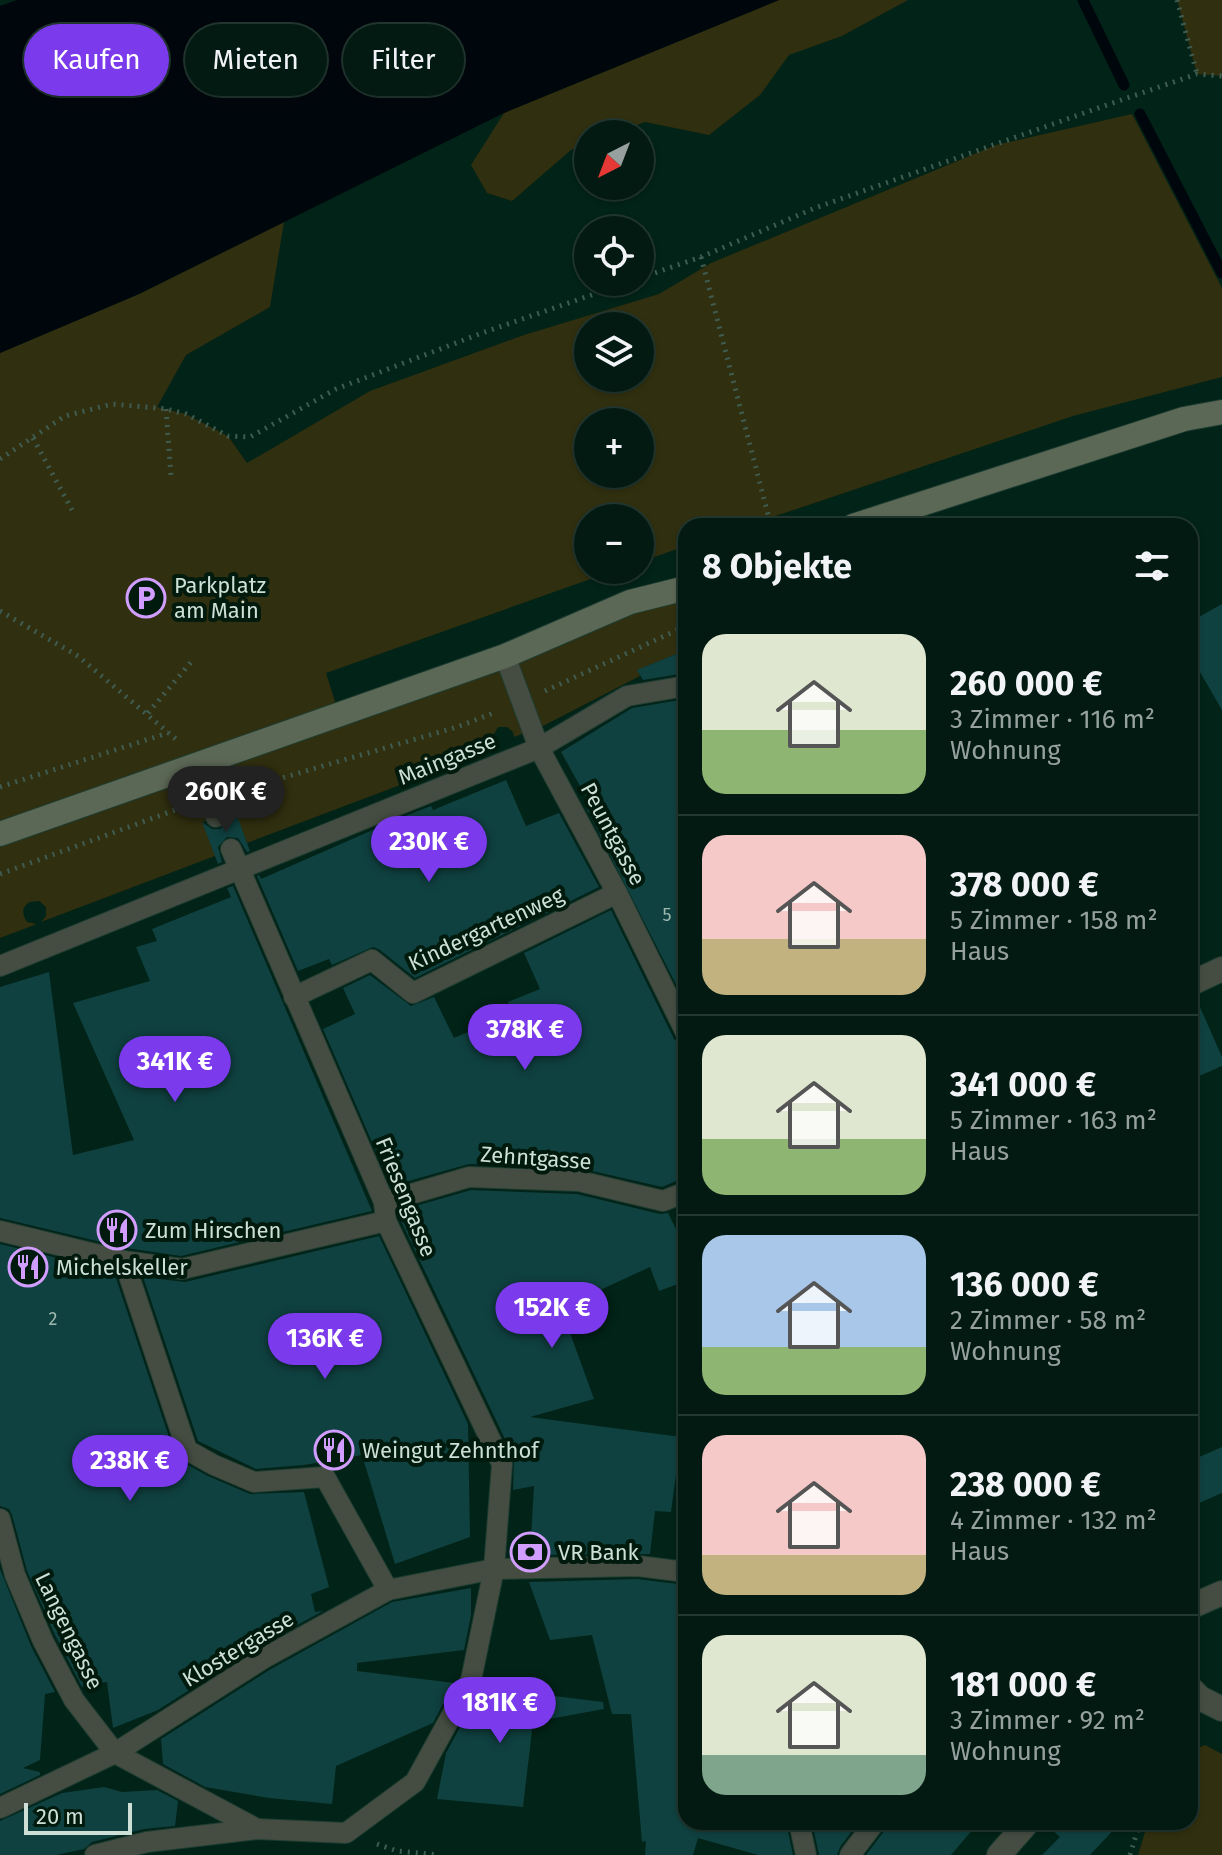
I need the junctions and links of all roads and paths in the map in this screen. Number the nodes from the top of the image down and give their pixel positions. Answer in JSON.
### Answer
{"nodes":[{"id":1,"x":1177,"y":0,"type":"edge"},
{"id":2,"x":1197,"y":74,"type":"junction"},
{"id":3,"x":1222,"y":76,"type":"edge"},
{"id":4,"x":701,"y":257,"type":"junction"},
{"id":5,"x":654,"y":273,"type":"edge"},
{"id":6,"x":589,"y":296,"type":"edge"},
{"id":7,"x":166,"y":409,"type":"junction"},
{"id":8,"x":1222,"y":412,"type":"edge"},
{"id":9,"x":33,"y":438,"type":"junction"},
{"id":10,"x":0,"y":459,"type":"edge"},
{"id":11,"x":171,"y":476,"type":"dead end"},
{"id":12,"x":72,"y":510,"type":"dead end"},
{"id":13,"x":769,"y":518,"type":"edge"},
{"id":14,"x":878,"y":518,"type":"edge"},
{"id":15,"x":678,"y":590,"type":"edge"},
{"id":16,"x":0,"y":611,"type":"edge"},
{"id":17,"x":678,"y":630,"type":"edge"},
{"id":18,"x":505,"y":656,"type":"junction"},
{"id":19,"x":192,"y":661,"type":"dead end"},
{"id":20,"x":678,"y":687,"type":"edge"},
{"id":21,"x":522,"y":702,"type":"junction"},
{"id":22,"x":169,"y":732,"type":"dead end"},
{"id":23,"x":539,"y":748,"type":"junction"},
{"id":24,"x":200,"y":763,"type":"junction"},
{"id":25,"x":0,"y":787,"type":"edge"},
{"id":26,"x":214,"y":807,"type":"junction"},
{"id":27,"x":0,"y":834,"type":"edge"},
{"id":28,"x":235,"y":859,"type":"junction"},
{"id":29,"x":0,"y":874,"type":"edge"},
{"id":30,"x":617,"y":893,"type":"junction"},
{"id":31,"x":0,"y":966,"type":"edge"},
{"id":32,"x":1222,"y":969,"type":"edge"},
{"id":33,"x":1198,"y":980,"type":"edge"},
{"id":34,"x":294,"y":997,"type":"junction"},
{"id":35,"x":678,"y":1017,"type":"edge"},
{"id":36,"x":678,"y":1195,"type":"edge"},
{"id":37,"x":385,"y":1212,"type":"junction"},
{"id":38,"x":0,"y":1231,"type":"edge"},
{"id":39,"x":124,"y":1261,"type":"junction"},
{"id":40,"x":0,"y":1519,"type":"edge"},
{"id":41,"x":494,"y":1569,"type":"junction"},
{"id":42,"x":678,"y":1571,"type":"edge"},
{"id":43,"x":388,"y":1590,"type":"junction"},
{"id":44,"x":1222,"y":1593,"type":"edge"},
{"id":45,"x":1198,"y":1604,"type":"edge"},
{"id":46,"x":1198,"y":1696,"type":"edge"},
{"id":47,"x":1222,"y":1709,"type":"edge"},
{"id":48,"x":115,"y":1753,"type":"junction"},
{"id":49,"x":0,"y":1808,"type":"edge"},
{"id":50,"x":257,"y":1829,"type":"junction"},
{"id":51,"x":801,"y":1830,"type":"edge"},
{"id":52,"x":869,"y":1830,"type":"edge"},
{"id":53,"x":1021,"y":1830,"type":"edge"},
{"id":54,"x":1138,"y":1830,"type":"edge"},
{"id":55,"x":397,"y":1851,"type":"dead end"},
{"id":56,"x":95,"y":1855,"type":"edge"},
{"id":57,"x":439,"y":1855,"type":"edge"},
{"id":58,"x":806,"y":1855,"type":"edge"},
{"id":59,"x":850,"y":1855,"type":"edge"},
{"id":60,"x":999,"y":1855,"type":"edge"},
{"id":61,"x":1130,"y":1855,"type":"edge"}],
"edges":[{"from":1,"to":2,"type":"path"},
{"from":2,"to":3,"type":"path"},
{"from":2,"to":4,"type":"path"},
{"from":4,"to":5,"type":"path"},
{"from":4,"to":13,"type":"path"},
{"from":6,"to":7,"type":"path"},
{"from":7,"to":9,"type":"path"},
{"from":7,"to":11,"type":"path"},
{"from":8,"to":14,"type":"main road"},
{"from":9,"to":10,"type":"path"},
{"from":9,"to":12,"type":"path"},
{"from":15,"to":18,"type":"main road"},
{"from":16,"to":19,"type":"path"},
{"from":17,"to":21,"type":"path"},
{"from":18,"to":21,"type":"lane","name":"Peuntgasse"},
{"from":18,"to":24,"type":"main road"},
{"from":20,"to":23,"type":"lane","name":"Maingasse"},
{"from":21,"to":23,"type":"lane","name":"Peuntgasse"},
{"from":21,"to":26,"type":"path"},
{"from":22,"to":25,"type":"path"},
{"from":23,"to":28,"type":"lane","name":"Maingasse"},
{"from":23,"to":30,"type":"lane","name":"Peuntgasse"},
{"from":24,"to":26,"type":"lane"},
{"from":24,"to":27,"type":"main road"},
{"from":26,"to":29,"type":"path"},
{"from":28,"to":31,"type":"lane","name":"Maingasse"},
{"from":28,"to":34,"type":"lane","name":"Friesengasse"},
{"from":30,"to":34,"type":"lane","name":"Kindergartenweg"},
{"from":30,"to":35,"type":"lane","name":"Peuntgasse"},
{"from":32,"to":33,"type":"street"},
{"from":34,"to":37,"type":"lane","name":"Friesengasse"},
{"from":36,"to":37,"type":"lane","name":"Zehntgasse"},
{"from":37,"to":39,"type":"lane","name":"Zehntgasse"},
{"from":37,"to":41,"type":"lane","name":"Friesengasse"},
{"from":38,"to":39,"type":"lane","name":"Zehntgasse"},
{"from":39,"to":43,"type":"lane"},
{"from":40,"to":48,"type":"lane","name":"Langengasse"},
{"from":41,"to":42,"type":"lane","name":"Klostergasse"},
{"from":41,"to":43,"type":"lane","name":"Klostergasse"},
{"from":41,"to":50,"type":"lane","name":"Friesengasse"},
{"from":43,"to":48,"type":"lane","name":"Klostergasse"},
{"from":44,"to":45,"type":"street"},
{"from":46,"to":47,"type":"street"},
{"from":48,"to":49,"type":"lane","name":"Klostergasse"},
{"from":48,"to":50,"type":"lane"},
{"from":50,"to":56,"type":"lane","name":"Friesengasse"},
{"from":51,"to":58,"type":"lane"},
{"from":52,"to":59,"type":"lane"},
{"from":53,"to":60,"type":"street"},
{"from":54,"to":61,"type":"path"},
{"from":55,"to":57,"type":"path"}]}
